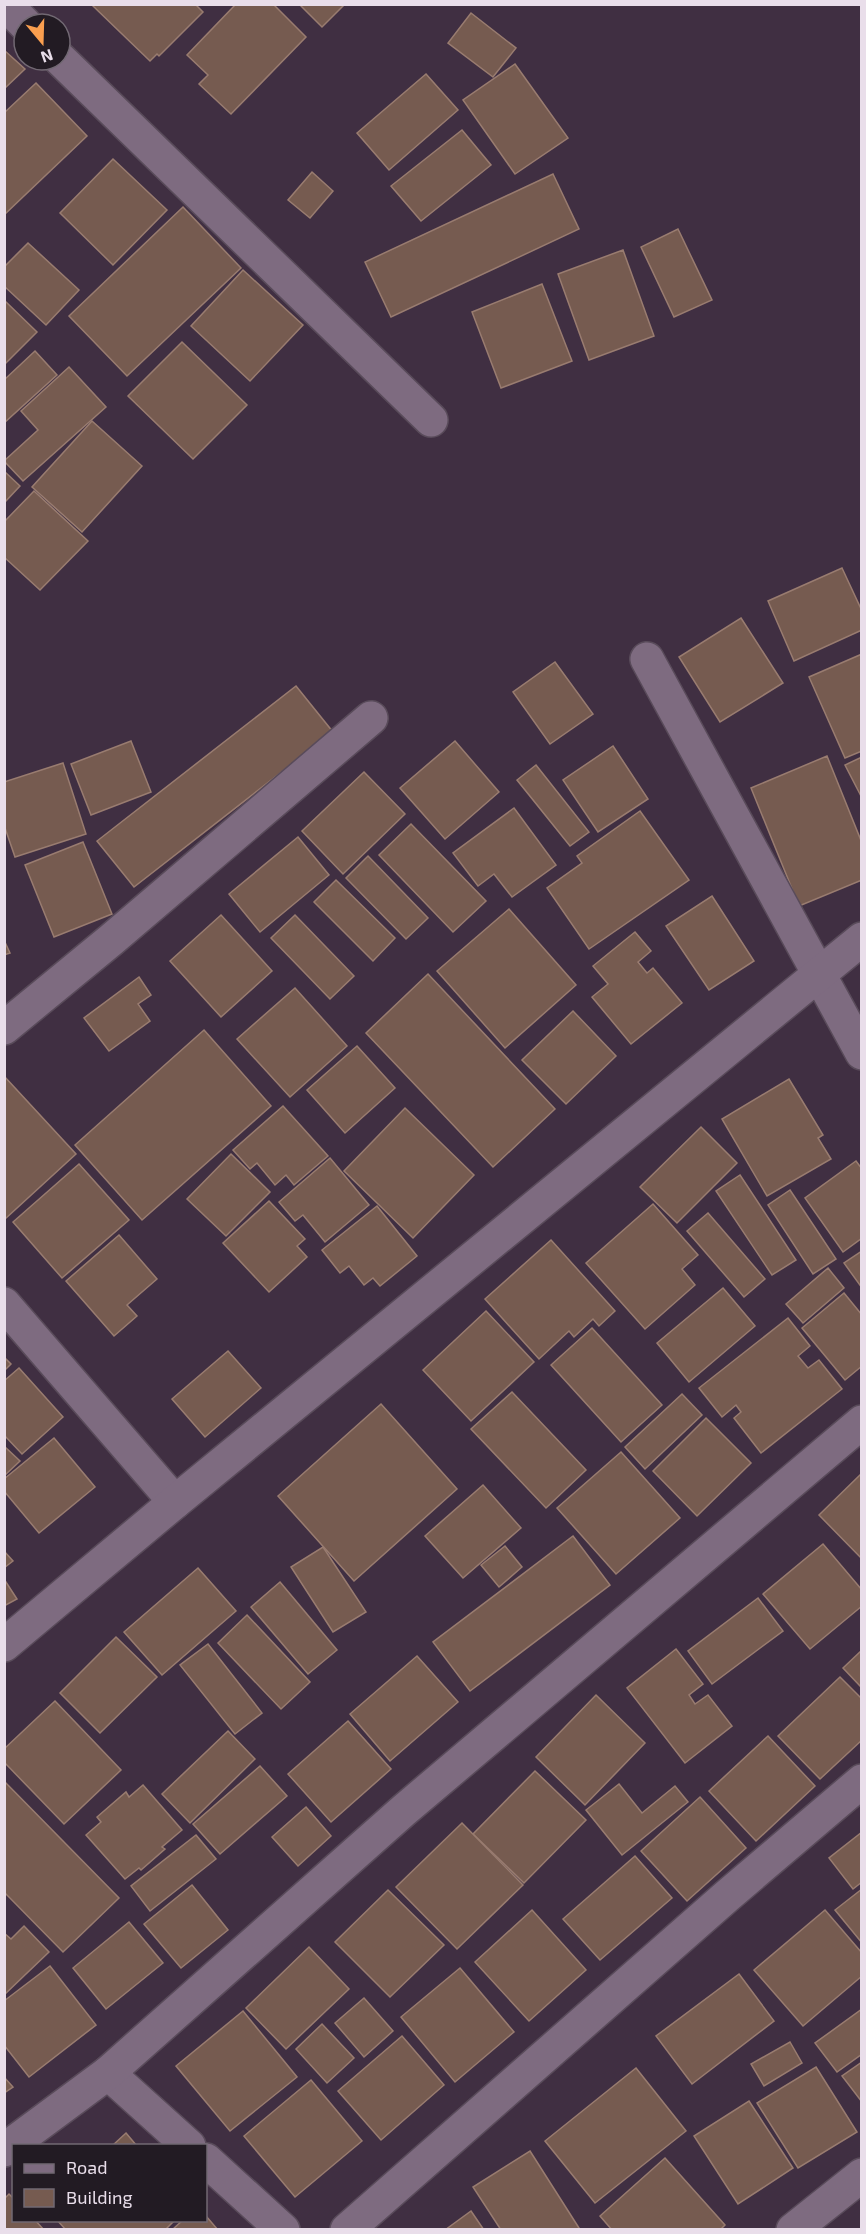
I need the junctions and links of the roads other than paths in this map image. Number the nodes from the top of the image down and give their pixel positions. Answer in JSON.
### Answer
{"nodes":[{"id":1,"x":72,"y":70,"type":"edge"},
{"id":2,"x":431,"y":420,"type":"dead end"},
{"id":3,"x":647,"y":659,"type":"dead end"},
{"id":4,"x":372,"y":718,"type":"dead end"},
{"id":5,"x":861,"y":939,"type":"edge"},
{"id":6,"x":819,"y":973,"type":"junction"},
{"id":7,"x":4,"y":1028,"type":"edge"},
{"id":8,"x":861,"y":1053,"type":"edge"},
{"id":9,"x":4,"y":1304,"type":"edge"},
{"id":10,"x":861,"y":1422,"type":"edge"},
{"id":11,"x":175,"y":1502,"type":"junction"},
{"id":12,"x":4,"y":1645,"type":"edge"},
{"id":13,"x":861,"y":1781,"type":"edge"},
{"id":14,"x":108,"y":2073,"type":"junction"},
{"id":15,"x":12,"y":2144,"type":"edge"},
{"id":16,"x":188,"y":2144,"type":"edge"},
{"id":17,"x":207,"y":2161,"type":"edge"},
{"id":18,"x":861,"y":2175,"type":"edge"},
{"id":19,"x":283,"y":2229,"type":"edge"},
{"id":20,"x":347,"y":2229,"type":"edge"},
{"id":21,"x":793,"y":2229,"type":"edge"}],
"edges":[{"from":1,"to":2,"type":"street"},
{"from":3,"to":6,"type":"street"},
{"from":4,"to":7,"type":"street"},
{"from":5,"to":6,"type":"street"},
{"from":6,"to":8,"type":"street"},
{"from":6,"to":11,"type":"street"},
{"from":9,"to":11,"type":"street"},
{"from":10,"to":14,"type":"street"},
{"from":11,"to":12,"type":"street"},
{"from":13,"to":20,"type":"street"},
{"from":14,"to":15,"type":"street"},
{"from":14,"to":16,"type":"street"},
{"from":17,"to":19,"type":"street"},
{"from":18,"to":21,"type":"street"}]}
